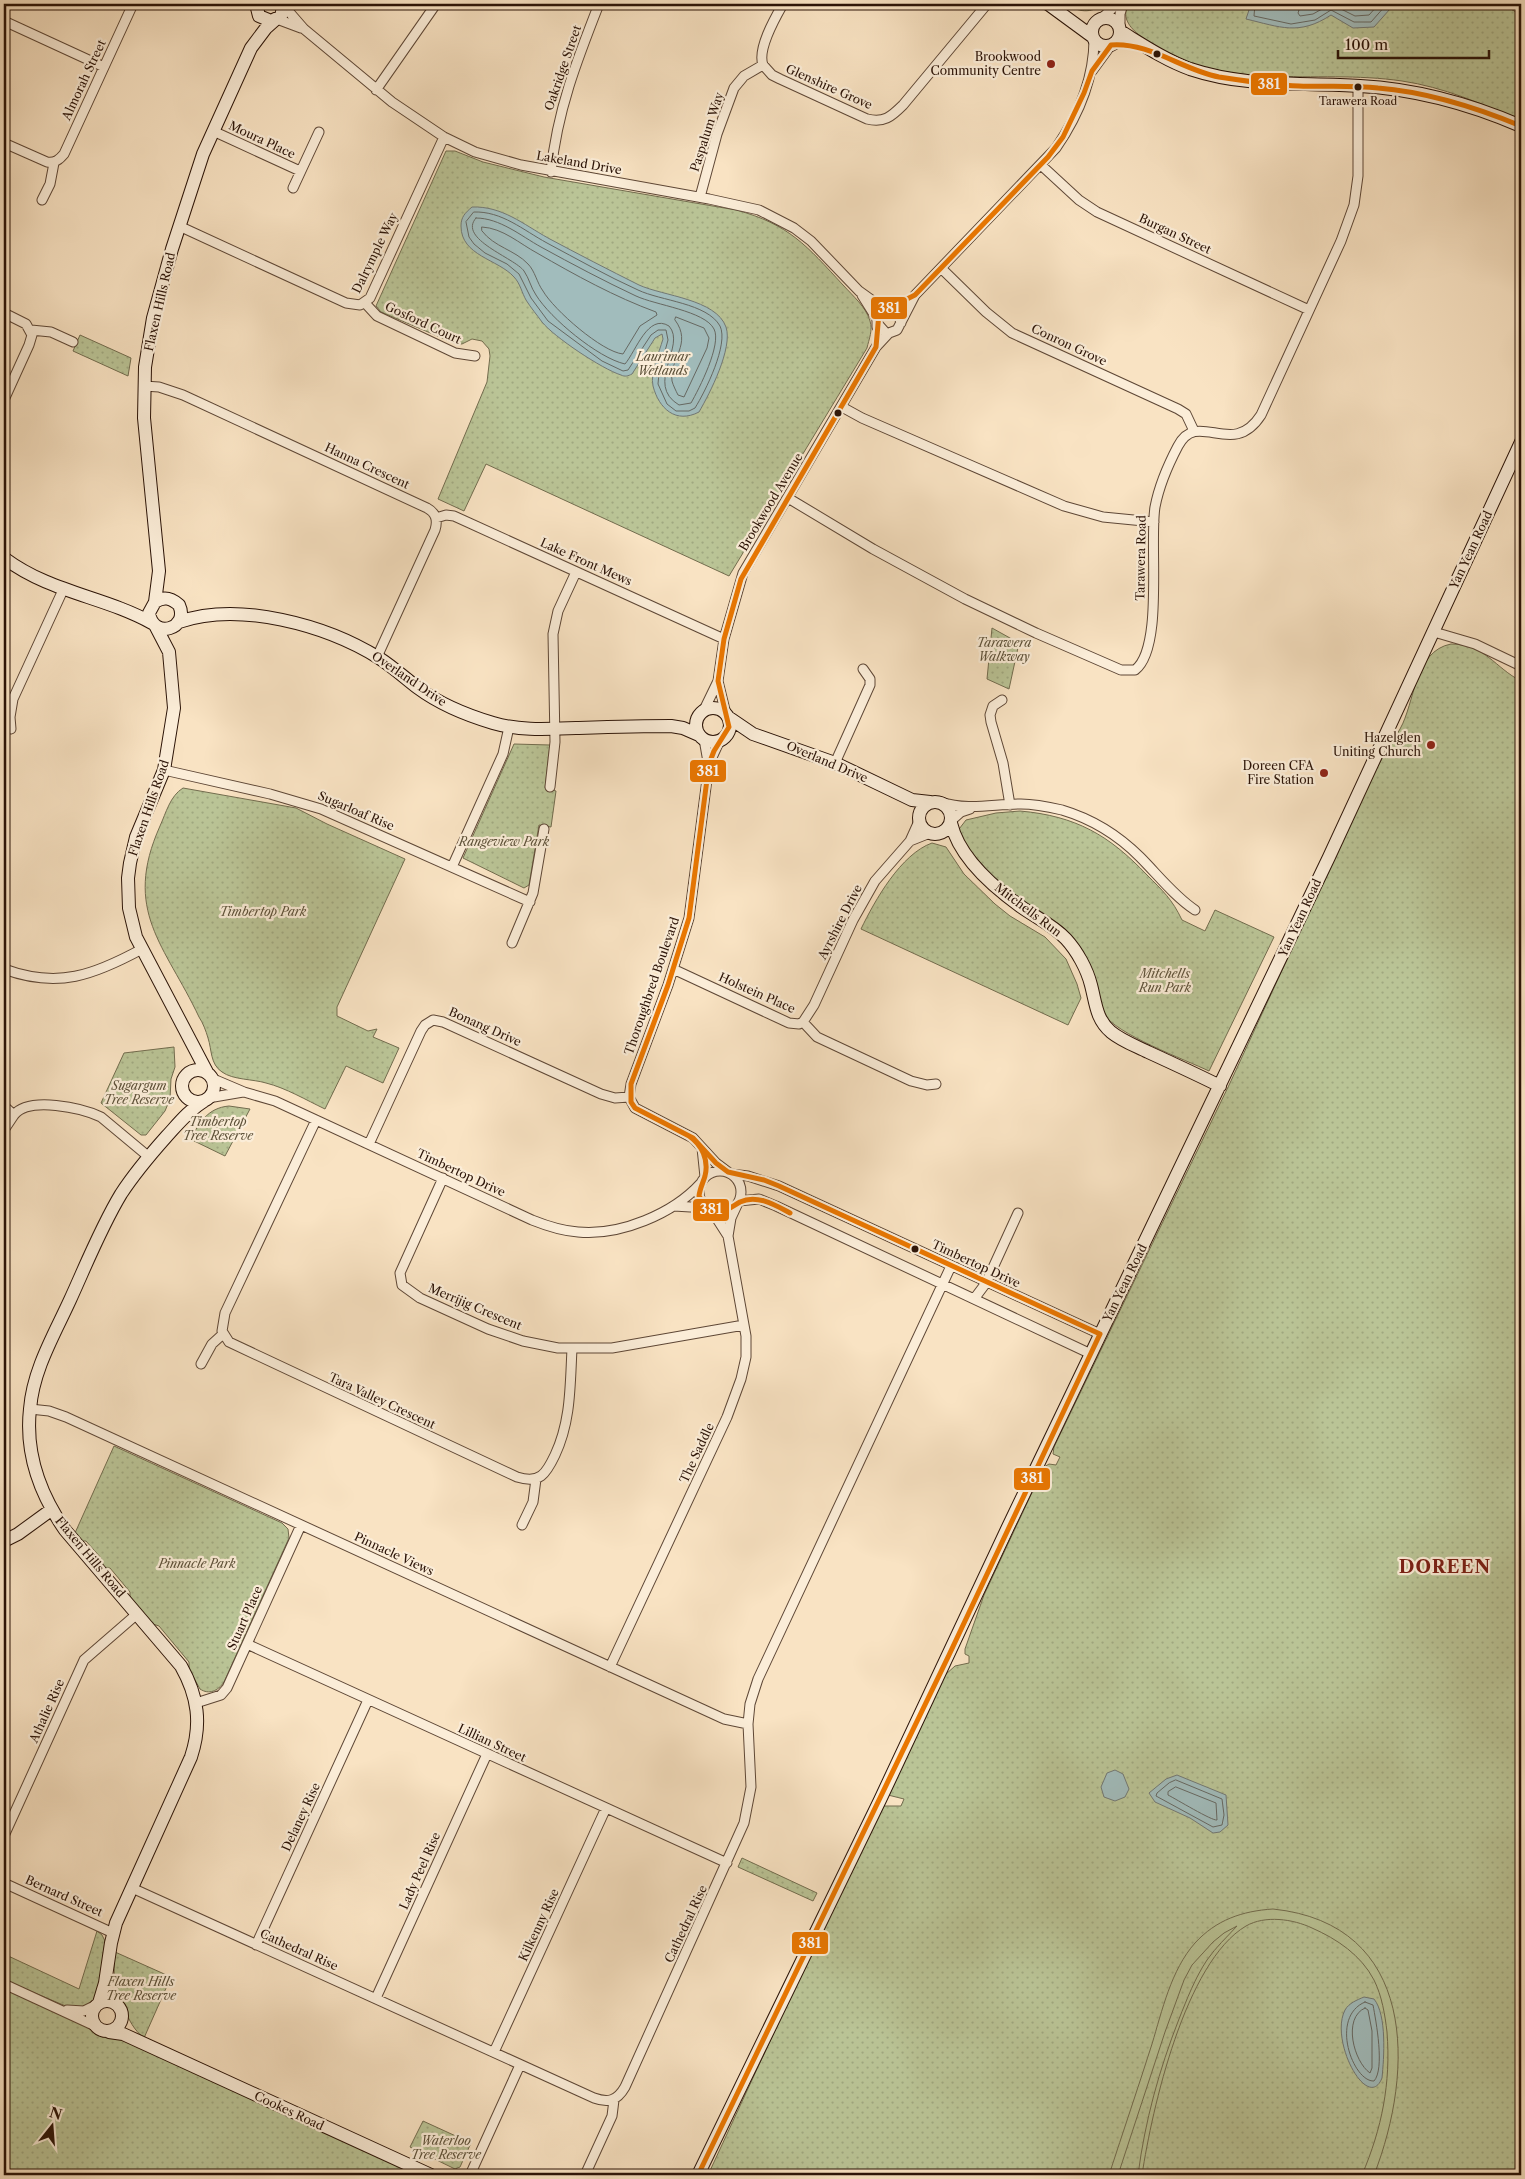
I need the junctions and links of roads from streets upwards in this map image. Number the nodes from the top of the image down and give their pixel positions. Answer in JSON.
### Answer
{"nodes":[{"id":1,"x":133,"y":4,"type":"edge"},
{"id":2,"x":436,"y":4,"type":"edge"},
{"id":3,"x":599,"y":4,"type":"edge"},
{"id":4,"x":783,"y":4,"type":"edge"},
{"id":5,"x":986,"y":4,"type":"edge"},
{"id":6,"x":1118,"y":4,"type":"edge"},
{"id":7,"x":1122,"y":4,"type":"edge"},
{"id":8,"x":284,"y":5,"type":"edge"},
{"id":9,"x":1052,"y":6,"type":"edge"},
{"id":10,"x":255,"y":7,"type":"edge"},
{"id":11,"x":1100,"y":19,"type":"junction"},
{"id":12,"x":276,"y":20,"type":"junction"},
{"id":13,"x":4,"y":21,"type":"edge"},
{"id":14,"x":304,"y":29,"type":"junction"},
{"id":15,"x":1120,"y":30,"type":"junction"},
{"id":16,"x":1094,"y":38,"type":"junction"},
{"id":17,"x":1112,"y":45,"type":"junction"},
{"id":18,"x":252,"y":48,"type":"junction"},
{"id":19,"x":1151,"y":50,"type":"junction"},
{"id":20,"x":763,"y":65,"type":"junction"},
{"id":21,"x":104,"y":67,"type":"junction"},
{"id":22,"x":1092,"y":71,"type":"junction"},
{"id":23,"x":1358,"y":86,"type":"junction"},
{"id":24,"x":376,"y":90,"type":"junction"},
{"id":25,"x":1521,"y":126,"type":"edge"},
{"id":26,"x":213,"y":131,"type":"junction"},
{"id":27,"x":319,"y":132,"type":"dead end"},
{"id":28,"x":444,"y":137,"type":"junction"},
{"id":29,"x":4,"y":143,"type":"edge"},
{"id":30,"x":54,"y":162,"type":"junction"},
{"id":31,"x":1041,"y":164,"type":"junction"},
{"id":32,"x":300,"y":171,"type":"junction"},
{"id":33,"x":550,"y":172,"type":"junction"},
{"id":34,"x":293,"y":188,"type":"dead end"},
{"id":35,"x":700,"y":198,"type":"junction"},
{"id":36,"x":42,"y":200,"type":"dead end"},
{"id":37,"x":179,"y":226,"type":"junction"},
{"id":38,"x":941,"y":268,"type":"junction"},
{"id":39,"x":859,"y":291,"type":"junction"},
{"id":40,"x":915,"y":295,"type":"junction"},
{"id":41,"x":365,"y":303,"type":"junction"},
{"id":42,"x":886,"y":309,"type":"junction"},
{"id":43,"x":1309,"y":310,"type":"junction"},
{"id":44,"x":4,"y":313,"type":"edge"},
{"id":45,"x":877,"y":321,"type":"junction"},
{"id":46,"x":901,"y":322,"type":"junction"},
{"id":47,"x":31,"y":330,"type":"junction"},
{"id":48,"x":889,"y":333,"type":"junction"},
{"id":49,"x":74,"y":342,"type":"dead end"},
{"id":50,"x":876,"y":347,"type":"junction"},
{"id":51,"x":475,"y":356,"type":"dead end"},
{"id":52,"x":144,"y":386,"type":"junction"},
{"id":53,"x":4,"y":400,"type":"edge"},
{"id":54,"x":842,"y":407,"type":"junction"},
{"id":55,"x":1194,"y":431,"type":"junction"},
{"id":56,"x":1521,"y":442,"type":"edge"},
{"id":57,"x":788,"y":498,"type":"junction"},
{"id":58,"x":436,"y":518,"type":"junction"},
{"id":59,"x":1154,"y":522,"type":"junction"},
{"id":60,"x":4,"y":558,"type":"edge"},
{"id":61,"x":160,"y":571,"type":"junction"},
{"id":62,"x":576,"y":572,"type":"junction"},
{"id":63,"x":63,"y":590,"type":"junction"},
{"id":64,"x":176,"y":602,"type":"junction"},
{"id":65,"x":154,"y":603,"type":"junction"},
{"id":66,"x":122,"y":608,"type":"junction"},
{"id":67,"x":211,"y":614,"type":"junction"},
{"id":68,"x":178,"y":623,"type":"junction"},
{"id":69,"x":154,"y":625,"type":"junction"},
{"id":70,"x":1434,"y":632,"type":"junction"},
{"id":71,"x":724,"y":639,"type":"junction"},
{"id":72,"x":169,"y":652,"type":"junction"},
{"id":73,"x":377,"y":657,"type":"junction"},
{"id":74,"x":1521,"y":666,"type":"edge"},
{"id":75,"x":863,"y":669,"type":"dead end"},
{"id":76,"x":718,"y":681,"type":"junction"},
{"id":77,"x":1002,"y":700,"type":"dead end"},
{"id":78,"x":701,"y":713,"type":"junction"},
{"id":79,"x":727,"y":715,"type":"junction"},
{"id":80,"x":671,"y":726,"type":"junction"},
{"id":81,"x":509,"y":727,"type":"junction"},
{"id":82,"x":555,"y":728,"type":"junction"},
{"id":83,"x":11,"y":729,"type":"dead end"},
{"id":84,"x":753,"y":734,"type":"junction"},
{"id":85,"x":701,"y":737,"type":"junction"},
{"id":86,"x":722,"y":738,"type":"junction"},
{"id":87,"x":835,"y":763,"type":"junction"},
{"id":88,"x":709,"y":764,"type":"junction"},
{"id":89,"x":164,"y":770,"type":"junction"},
{"id":90,"x":550,"y":787,"type":"dead end"},
{"id":91,"x":898,"y":795,"type":"junction"},
{"id":92,"x":935,"y":802,"type":"junction"},
{"id":93,"x":1010,"y":805,"type":"junction"},
{"id":94,"x":972,"y":808,"type":"junction"},
{"id":95,"x":919,"y":819,"type":"junction"},
{"id":96,"x":951,"y":821,"type":"junction"},
{"id":97,"x":544,"y":829,"type":"dead end"},
{"id":98,"x":933,"y":834,"type":"junction"},
{"id":99,"x":910,"y":841,"type":"junction"},
{"id":100,"x":959,"y":845,"type":"junction"},
{"id":101,"x":452,"y":867,"type":"junction"},
{"id":102,"x":530,"y":902,"type":"junction"},
{"id":103,"x":1195,"y":910,"type":"dead end"},
{"id":104,"x":512,"y":943,"type":"dead end"},
{"id":105,"x":142,"y":949,"type":"junction"},
{"id":106,"x":4,"y":969,"type":"edge"},
{"id":107,"x":673,"y":969,"type":"junction"},
{"id":108,"x":803,"y":1022,"type":"junction"},
{"id":109,"x":190,"y":1039,"type":"junction"},
{"id":110,"x":188,"y":1074,"type":"junction"},
{"id":111,"x":210,"y":1076,"type":"junction"},
{"id":112,"x":936,"y":1084,"type":"dead end"},
{"id":113,"x":1220,"y":1086,"type":"junction"},
{"id":114,"x":244,"y":1092,"type":"junction"},
{"id":115,"x":184,"y":1094,"type":"junction"},
{"id":116,"x":630,"y":1097,"type":"junction"},
{"id":117,"x":206,"y":1099,"type":"junction"},
{"id":118,"x":4,"y":1106,"type":"edge"},
{"id":119,"x":14,"y":1115,"type":"junction"},
{"id":120,"x":316,"y":1120,"type":"junction"},
{"id":121,"x":180,"y":1122,"type":"junction"},
{"id":122,"x":4,"y":1130,"type":"edge"},
{"id":123,"x":369,"y":1144,"type":"junction"},
{"id":124,"x":702,"y":1146,"type":"junction"},
{"id":125,"x":149,"y":1157,"type":"junction"},
{"id":126,"x":730,"y":1173,"type":"junction"},
{"id":127,"x":443,"y":1178,"type":"junction"},
{"id":128,"x":703,"y":1180,"type":"junction"},
{"id":129,"x":738,"y":1203,"type":"junction"},
{"id":130,"x":674,"y":1206,"type":"junction"},
{"id":131,"x":709,"y":1210,"type":"junction"},
{"id":132,"x":1018,"y":1213,"type":"dead end"},
{"id":133,"x":728,"y":1236,"type":"junction"},
{"id":134,"x":951,"y":1266,"type":"junction"},
{"id":135,"x":986,"y":1283,"type":"junction"},
{"id":136,"x":942,"y":1284,"type":"junction"},
{"id":137,"x":974,"y":1299,"type":"junction"},
{"id":138,"x":744,"y":1325,"type":"junction"},
{"id":139,"x":223,"y":1334,"type":"junction"},
{"id":140,"x":1100,"y":1334,"type":"junction"},
{"id":141,"x":572,"y":1349,"type":"junction"},
{"id":142,"x":1091,"y":1354,"type":"junction"},
{"id":143,"x":201,"y":1364,"type":"dead end"},
{"id":144,"x":30,"y":1409,"type":"junction"},
{"id":145,"x":536,"y":1479,"type":"junction"},
{"id":146,"x":54,"y":1514,"type":"junction"},
{"id":147,"x":301,"y":1525,"type":"junction"},
{"id":148,"x":522,"y":1525,"type":"dead end"},
{"id":149,"x":4,"y":1541,"type":"edge"},
{"id":150,"x":137,"y":1614,"type":"junction"},
{"id":151,"x":247,"y":1644,"type":"junction"},
{"id":152,"x":610,"y":1667,"type":"junction"},
{"id":153,"x":368,"y":1700,"type":"junction"},
{"id":154,"x":196,"y":1703,"type":"junction"},
{"id":155,"x":748,"y":1724,"type":"junction"},
{"id":156,"x":487,"y":1754,"type":"junction"},
{"id":157,"x":606,"y":1808,"type":"junction"},
{"id":158,"x":4,"y":1836,"type":"edge"},
{"id":159,"x":727,"y":1863,"type":"junction"},
{"id":160,"x":4,"y":1883,"type":"edge"},
{"id":161,"x":132,"y":1888,"type":"junction"},
{"id":162,"x":113,"y":1933,"type":"junction"},
{"id":163,"x":256,"y":1944,"type":"junction"},
{"id":164,"x":109,"y":1967,"type":"junction"},
{"id":165,"x":4,"y":1984,"type":"edge"},
{"id":166,"x":376,"y":1998,"type":"junction"},
{"id":167,"x":98,"y":2004,"type":"junction"},
{"id":168,"x":117,"y":2005,"type":"junction"},
{"id":169,"x":59,"y":2008,"type":"junction"},
{"id":170,"x":122,"y":2018,"type":"junction"},
{"id":171,"x":95,"y":2026,"type":"junction"},
{"id":172,"x":109,"y":2032,"type":"junction"},
{"id":173,"x":147,"y":2046,"type":"junction"},
{"id":174,"x":494,"y":2052,"type":"junction"},
{"id":175,"x":520,"y":2065,"type":"junction"},
{"id":176,"x":614,"y":2100,"type":"junction"},
{"id":177,"x":431,"y":2175,"type":"edge"},
{"id":178,"x":470,"y":2175,"type":"edge"},
{"id":179,"x":585,"y":2175,"type":"edge"},
{"id":180,"x":698,"y":2175,"type":"edge"}],
"edges":[{"from":1,"to":21,"type":"street","name":"Almorah Street"},
{"from":2,"to":24,"type":"street"},
{"from":3,"to":33,"type":"street","name":"Oakridge Street"},
{"from":4,"to":20,"type":"street"},
{"from":5,"to":20,"type":"street","name":"Glenshire Grove"},
{"from":6,"to":11,"type":"street"},
{"from":7,"to":15,"type":"street"},
{"from":8,"to":12,"type":"street","name":"Flaxen Hills Road"},
{"from":8,"to":14,"type":"street","name":"Lakeland Drive"},
{"from":9,"to":11,"type":"street"},
{"from":9,"to":16,"type":"street"},
{"from":10,"to":12,"type":"street"},
{"from":10,"to":18,"type":"street","name":"Flaxen Hills Road"},
{"from":11,"to":15,"type":"street"},
{"from":11,"to":16,"type":"street"},
{"from":12,"to":14,"type":"street","name":"Lakeland Drive"},
{"from":12,"to":18,"type":"street","name":"Flaxen Hills Road"},
{"from":13,"to":21,"type":"street"},
{"from":14,"to":24,"type":"street","name":"Lakeland Drive"},
{"from":15,"to":17,"type":"street"},
{"from":15,"to":19,"type":"street"},
{"from":16,"to":17,"type":"street"},
{"from":16,"to":22,"type":"street"},
{"from":17,"to":19,"type":"street"},
{"from":17,"to":22,"type":"street"},
{"from":18,"to":26,"type":"street","name":"Flaxen Hills Road"},
{"from":19,"to":23,"type":"street"},
{"from":20,"to":35,"type":"street","name":"Paspalum Way"},
{"from":21,"to":30,"type":"street","name":"Almorah Street"},
{"from":22,"to":31,"type":"street"},
{"from":23,"to":25,"type":"street"},
{"from":23,"to":43,"type":"street"},
{"from":24,"to":28,"type":"street","name":"Lakeland Drive"},
{"from":26,"to":32,"type":"street","name":"Moura Place"},
{"from":26,"to":37,"type":"street","name":"Flaxen Hills Road"},
{"from":27,"to":32,"type":"street","name":"Moura Place"},
{"from":28,"to":33,"type":"street","name":"Lakeland Drive"},
{"from":28,"to":41,"type":"street","name":"Dalrymple Way"},
{"from":29,"to":30,"type":"street"},
{"from":30,"to":36,"type":"street","name":"Almorah Street"},
{"from":31,"to":38,"type":"street"},
{"from":31,"to":43,"type":"street","name":"Burgan Street"},
{"from":32,"to":34,"type":"street","name":"Moura Place"},
{"from":33,"to":35,"type":"street","name":"Lakeland Drive"},
{"from":35,"to":39,"type":"street","name":"Lakeland Drive"},
{"from":37,"to":41,"type":"street","name":"Dalrymple Way"},
{"from":37,"to":52,"type":"street","name":"Flaxen Hills Road"},
{"from":38,"to":40,"type":"street"},
{"from":38,"to":55,"type":"street","name":"Conron Grove"},
{"from":39,"to":42,"type":"street","name":"Lakeland Drive"},
{"from":39,"to":45,"type":"street","name":"Lakeland Drive"},
{"from":40,"to":42,"type":"street"},
{"from":40,"to":46,"type":"street"},
{"from":41,"to":51,"type":"street","name":"Gosford Court"},
{"from":42,"to":45,"type":"street"},
{"from":42,"to":46,"type":"street"},
{"from":43,"to":55,"type":"street"},
{"from":44,"to":47,"type":"street"},
{"from":45,"to":48,"type":"street"},
{"from":45,"to":50,"type":"street","name":"Brookwood Avenue"},
{"from":46,"to":48,"type":"street"},
{"from":47,"to":49,"type":"street"},
{"from":47,"to":53,"type":"street"},
{"from":48,"to":50,"type":"street","name":"Brookwood Avenue"},
{"from":50,"to":54,"type":"street","name":"Brookwood Avenue"},
{"from":52,"to":58,"type":"street","name":"Hanna Crescent"},
{"from":52,"to":61,"type":"street","name":"Flaxen Hills Road"},
{"from":54,"to":57,"type":"street","name":"Brookwood Avenue"},
{"from":54,"to":59,"type":"street"},
{"from":55,"to":59,"type":"street","name":"Tarawera Road"},
{"from":56,"to":70,"type":"street","name":"Yan Yean Road"},
{"from":57,"to":59,"type":"street","name":"Tarawera Road"},
{"from":57,"to":71,"type":"street","name":"Brookwood Avenue"},
{"from":58,"to":62,"type":"street","name":"Lake Front Mews"},
{"from":58,"to":73,"type":"street"},
{"from":60,"to":63,"type":"street"},
{"from":61,"to":64,"type":"street","name":"Flaxen Hills Road"},
{"from":61,"to":65,"type":"street","name":"Flaxen Hills Road"},
{"from":62,"to":71,"type":"street","name":"Lake Front Mews"},
{"from":62,"to":82,"type":"street"},
{"from":63,"to":66,"type":"street"},
{"from":63,"to":83,"type":"street"},
{"from":64,"to":65,"type":"street"},
{"from":64,"to":67,"type":"street","name":"Overland Drive"},
{"from":64,"to":68,"type":"street"},
{"from":65,"to":66,"type":"street"},
{"from":65,"to":69,"type":"street"},
{"from":66,"to":69,"type":"street"},
{"from":67,"to":68,"type":"street","name":"Overland Drive"},
{"from":67,"to":73,"type":"street","name":"Overland Drive"},
{"from":68,"to":69,"type":"street"},
{"from":68,"to":72,"type":"street","name":"Flaxen Hills Road"},
{"from":69,"to":72,"type":"street","name":"Flaxen Hills Road"},
{"from":70,"to":74,"type":"street"},
{"from":70,"to":113,"type":"street","name":"Yan Yean Road"},
{"from":71,"to":76,"type":"street","name":"Brookwood Avenue"},
{"from":72,"to":89,"type":"street","name":"Flaxen Hills Road"},
{"from":73,"to":81,"type":"street","name":"Overland Drive"},
{"from":75,"to":87,"type":"street"},
{"from":76,"to":78,"type":"street","name":"Brookwood Avenue"},
{"from":76,"to":79,"type":"street","name":"Brookwood Avenue"},
{"from":77,"to":93,"type":"street"},
{"from":78,"to":79,"type":"street"},
{"from":78,"to":80,"type":"street","name":"Overland Drive"},
{"from":78,"to":85,"type":"street"},
{"from":79,"to":84,"type":"street","name":"Overland Drive"},
{"from":79,"to":86,"type":"street"},
{"from":80,"to":82,"type":"street","name":"Overland Drive"},
{"from":80,"to":85,"type":"street","name":"Overland Drive"},
{"from":81,"to":82,"type":"street","name":"Overland Drive"},
{"from":81,"to":101,"type":"street"},
{"from":82,"to":90,"type":"street"},
{"from":84,"to":86,"type":"street","name":"Overland Drive"},
{"from":84,"to":87,"type":"street","name":"Overland Drive"},
{"from":85,"to":86,"type":"street"},
{"from":85,"to":88,"type":"street","name":"Thoroughbred Boulevard"},
{"from":86,"to":88,"type":"street","name":"Thoroughbred Boulevard"},
{"from":87,"to":91,"type":"street","name":"Overland Drive"},
{"from":88,"to":107,"type":"street","name":"Thoroughbred Boulevard"},
{"from":89,"to":101,"type":"street","name":"Sugarloaf Rise"},
{"from":89,"to":105,"type":"street","name":"Flaxen Hills Road"},
{"from":91,"to":92,"type":"street","name":"Overland Drive"},
{"from":91,"to":95,"type":"street","name":"Overland Drive"},
{"from":92,"to":94,"type":"street"},
{"from":92,"to":95,"type":"street"},
{"from":92,"to":96,"type":"street"},
{"from":93,"to":94,"type":"street"},
{"from":93,"to":103,"type":"street"},
{"from":94,"to":96,"type":"street"},
{"from":95,"to":98,"type":"street"},
{"from":95,"to":99,"type":"street","name":"Ayrshire Drive"},
{"from":96,"to":98,"type":"street"},
{"from":96,"to":100,"type":"street","name":"Mitchells Run"},
{"from":97,"to":102,"type":"street"},
{"from":98,"to":99,"type":"street","name":"Ayrshire Drive"},
{"from":98,"to":100,"type":"street","name":"Mitchells Run"},
{"from":99,"to":108,"type":"street","name":"Ayrshire Drive"},
{"from":100,"to":113,"type":"street","name":"Mitchells Run"},
{"from":101,"to":102,"type":"street","name":"Sugarloaf Rise"},
{"from":102,"to":104,"type":"street"},
{"from":105,"to":106,"type":"street"},
{"from":105,"to":109,"type":"street","name":"Flaxen Hills Road"},
{"from":107,"to":108,"type":"street","name":"Holstein Place"},
{"from":107,"to":116,"type":"street","name":"Thoroughbred Boulevard"},
{"from":108,"to":112,"type":"street","name":"Holstein Place"},
{"from":109,"to":110,"type":"street","name":"Flaxen Hills Road"},
{"from":109,"to":111,"type":"street","name":"Flaxen Hills Road"},
{"from":110,"to":111,"type":"street"},
{"from":110,"to":115,"type":"street"},
{"from":111,"to":114,"type":"street","name":"Timbertop Drive"},
{"from":111,"to":117,"type":"street"},
{"from":113,"to":140,"type":"street","name":"Yan Yean Road"},
{"from":114,"to":117,"type":"street","name":"Timbertop Drive"},
{"from":114,"to":120,"type":"street","name":"Timbertop Drive"},
{"from":115,"to":117,"type":"street"},
{"from":115,"to":121,"type":"street"},
{"from":116,"to":123,"type":"street","name":"Bonang Drive"},
{"from":116,"to":124,"type":"street"},
{"from":117,"to":121,"type":"street","name":"Flaxen Hills Road"},
{"from":118,"to":119,"type":"street"},
{"from":119,"to":122,"type":"street"},
{"from":119,"to":125,"type":"street"},
{"from":120,"to":123,"type":"street","name":"Timbertop Drive"},
{"from":120,"to":139,"type":"street"},
{"from":121,"to":125,"type":"street","name":"Flaxen Hills Road"},
{"from":123,"to":127,"type":"street","name":"Timbertop Drive"},
{"from":124,"to":126,"type":"street"},
{"from":124,"to":128,"type":"street"},
{"from":125,"to":144,"type":"street","name":"Flaxen Hills Road"},
{"from":126,"to":128,"type":"street"},
{"from":126,"to":129,"type":"street"},
{"from":126,"to":134,"type":"street","name":"Timbertop Drive"},
{"from":127,"to":130,"type":"street","name":"Timbertop Drive"},
{"from":127,"to":141,"type":"street","name":"Merrijig Crescent"},
{"from":128,"to":130,"type":"street","name":"Timbertop Drive"},
{"from":128,"to":131,"type":"street"},
{"from":129,"to":131,"type":"street"},
{"from":129,"to":133,"type":"street","name":"The Saddle"},
{"from":129,"to":136,"type":"street"},
{"from":130,"to":131,"type":"street","name":"Timbertop Drive"},
{"from":131,"to":133,"type":"street","name":"The Saddle"},
{"from":132,"to":135,"type":"street"},
{"from":133,"to":138,"type":"street","name":"The Saddle"},
{"from":134,"to":135,"type":"street","name":"Timbertop Drive"},
{"from":134,"to":136,"type":"street","name":"Cathedral Rise"},
{"from":135,"to":137,"type":"street"},
{"from":135,"to":140,"type":"street","name":"Timbertop Drive"},
{"from":136,"to":137,"type":"street"},
{"from":136,"to":155,"type":"street","name":"Cathedral Rise"},
{"from":137,"to":142,"type":"street"},
{"from":138,"to":141,"type":"street","name":"Merrijig Crescent"},
{"from":138,"to":152,"type":"street","name":"The Saddle"},
{"from":139,"to":143,"type":"street"},
{"from":139,"to":145,"type":"street","name":"Tara Valley Crescent"},
{"from":140,"to":142,"type":"street","name":"Yan Yean Road"},
{"from":141,"to":145,"type":"street"},
{"from":142,"to":180,"type":"street","name":"Yan Yean Road"},
{"from":144,"to":146,"type":"street","name":"Flaxen Hills Road"},
{"from":144,"to":147,"type":"street","name":"Pinnacle Views"},
{"from":145,"to":148,"type":"street"},
{"from":146,"to":149,"type":"street"},
{"from":146,"to":150,"type":"street","name":"Flaxen Hills Road"},
{"from":147,"to":151,"type":"street","name":"Stuart Place"},
{"from":147,"to":152,"type":"street","name":"Pinnacle Views"},
{"from":150,"to":154,"type":"street","name":"Flaxen Hills Road"},
{"from":150,"to":158,"type":"street","name":"Athalie Rise"},
{"from":151,"to":153,"type":"street","name":"Lillian Street"},
{"from":151,"to":154,"type":"street","name":"Stuart Place"},
{"from":152,"to":155,"type":"street","name":"Pinnacle Views"},
{"from":153,"to":156,"type":"street","name":"Lillian Street"},
{"from":153,"to":163,"type":"street","name":"Delaney Rise"},
{"from":154,"to":161,"type":"street","name":"Flaxen Hills Road"},
{"from":155,"to":159,"type":"street","name":"Cathedral Rise"},
{"from":156,"to":157,"type":"street","name":"Lillian Street"},
{"from":156,"to":166,"type":"street","name":"Lady Peel Rise"},
{"from":157,"to":159,"type":"street","name":"Lillian Street"},
{"from":157,"to":174,"type":"street","name":"Kilkenny Rise"},
{"from":159,"to":176,"type":"street","name":"Cathedral Rise"},
{"from":160,"to":162,"type":"street","name":"Bernard Street"},
{"from":161,"to":162,"type":"street","name":"Flaxen Hills Road"},
{"from":161,"to":163,"type":"street","name":"Cathedral Rise"},
{"from":162,"to":164,"type":"street","name":"Flaxen Hills Road"},
{"from":163,"to":166,"type":"street","name":"Cathedral Rise"},
{"from":164,"to":167,"type":"street","name":"Flaxen Hills Road"},
{"from":164,"to":168,"type":"street","name":"Flaxen Hills Road"},
{"from":165,"to":169,"type":"street"},
{"from":166,"to":174,"type":"street","name":"Cathedral Rise"},
{"from":167,"to":168,"type":"street"},
{"from":167,"to":169,"type":"street"},
{"from":167,"to":171,"type":"street"},
{"from":168,"to":170,"type":"street"},
{"from":169,"to":171,"type":"street"},
{"from":170,"to":172,"type":"street"},
{"from":170,"to":173,"type":"street","name":"Cookes Road"},
{"from":171,"to":172,"type":"street"},
{"from":172,"to":173,"type":"street","name":"Cookes Road"},
{"from":173,"to":177,"type":"street","name":"Cookes Road"},
{"from":174,"to":175,"type":"street","name":"Cathedral Rise"},
{"from":175,"to":176,"type":"street","name":"Cathedral Rise"},
{"from":175,"to":178,"type":"street"},
{"from":176,"to":179,"type":"street"}]}
